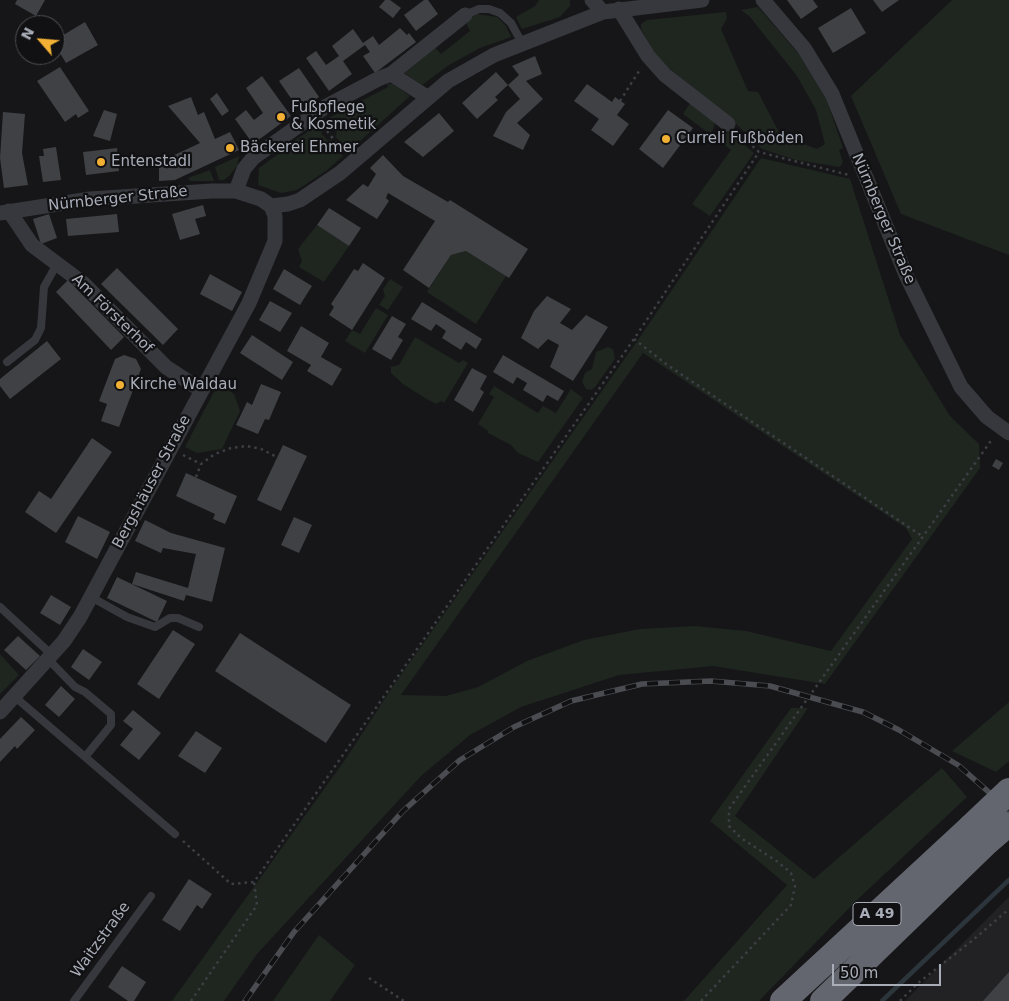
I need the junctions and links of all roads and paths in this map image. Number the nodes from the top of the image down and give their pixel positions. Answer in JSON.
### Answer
{"nodes":[{"id":1,"x":592,"y":0,"type":"edge"},
{"id":2,"x":702,"y":0,"type":"edge"},
{"id":3,"x":763,"y":0,"type":"edge"},
{"id":4,"x":622,"y":6,"type":"edge"},
{"id":5,"x":604,"y":12,"type":"junction"},
{"id":6,"x":466,"y":15,"type":"joint"},
{"id":7,"x":522,"y":43,"type":"junction"},
{"id":8,"x":650,"y":58,"type":"junction"},
{"id":9,"x":391,"y":74,"type":"junction"},
{"id":10,"x":427,"y":97,"type":"junction"},
{"id":11,"x":620,"y":101,"type":"dead end"},
{"id":12,"x":314,"y":114,"type":"junction"},
{"id":13,"x":728,"y":124,"type":"joint"},
{"id":14,"x":759,"y":152,"type":"junction"},
{"id":15,"x":352,"y":162,"type":"junction"},
{"id":16,"x":853,"y":176,"type":"dead end"},
{"id":17,"x":236,"y":190,"type":"junction"},
{"id":18,"x":271,"y":206,"type":"junction"},
{"id":19,"x":5,"y":212,"type":"edge"},
{"id":20,"x":56,"y":264,"type":"junction"},
{"id":21,"x":634,"y":339,"type":"junction"},
{"id":22,"x":7,"y":362,"type":"dead end"},
{"id":23,"x":201,"y":390,"type":"junction"},
{"id":24,"x":1005,"y":431,"type":"edge"},
{"id":25,"x":277,"y":457,"type":"dead end"},
{"id":26,"x":190,"y":458,"type":"dead end"},
{"id":27,"x":202,"y":464,"type":"junction"},
{"id":28,"x":196,"y":477,"type":"dead end"},
{"id":29,"x":922,"y":536,"type":"junction"},
{"id":30,"x":91,"y":597,"type":"junction"},
{"id":31,"x":0,"y":607,"type":"edge"},
{"id":32,"x":199,"y":627,"type":"dead end"},
{"id":33,"x":50,"y":657,"type":"junction"},
{"id":34,"x":15,"y":696,"type":"junction"},
{"id":35,"x":0,"y":712,"type":"edge"},
{"id":36,"x":85,"y":757,"type":"junction"},
{"id":37,"x":1009,"y":791,"type":"edge"},
{"id":38,"x":1009,"y":823,"type":"edge"},
{"id":39,"x":175,"y":834,"type":"joint"},
{"id":40,"x":978,"y":835,"type":"junction"},
{"id":41,"x":254,"y":882,"type":"junction"},
{"id":42,"x":151,"y":896,"type":"dead end"},
{"id":43,"x":1009,"y":909,"type":"edge"},
{"id":44,"x":369,"y":978,"type":"dead end"},
{"id":45,"x":74,"y":1001,"type":"edge"},
{"id":46,"x":191,"y":1001,"type":"edge"},
{"id":47,"x":404,"y":1001,"type":"edge"},
{"id":48,"x":701,"y":1001,"type":"edge"},
{"id":49,"x":782,"y":1001,"type":"edge"},
{"id":50,"x":823,"y":1001,"type":"edge"},
{"id":51,"x":900,"y":1001,"type":"edge"}],
"edges":[{"from":1,"to":5,"type":"street"},
{"from":2,"to":4,"type":"street"},
{"from":3,"to":24,"type":"street","name":"Nürnberger Straße"},
{"from":4,"to":5,"type":"street"},
{"from":4,"to":8,"type":"street"},
{"from":5,"to":7,"type":"street"},
{"from":6,"to":7,"type":"lane"},
{"from":6,"to":9,"type":"street"},
{"from":7,"to":10,"type":"street"},
{"from":8,"to":11,"type":"path"},
{"from":8,"to":13,"type":"street"},
{"from":9,"to":10,"type":"street"},
{"from":9,"to":12,"type":"street"},
{"from":10,"to":15,"type":"street"},
{"from":12,"to":15,"type":"path"},
{"from":12,"to":17,"type":"street"},
{"from":13,"to":14,"type":"path"},
{"from":14,"to":16,"type":"path"},
{"from":14,"to":21,"type":"path"},
{"from":15,"to":18,"type":"street"},
{"from":17,"to":18,"type":"street","name":"Nürnberger Straße"},
{"from":17,"to":19,"type":"street","name":"Nürnberger Straße"},
{"from":18,"to":23,"type":"street","name":"Bergshäuser Straße"},
{"from":19,"to":20,"type":"street","name":"Am Försterhof"},
{"from":20,"to":22,"type":"lane"},
{"from":20,"to":23,"type":"street","name":"Am Försterhof"},
{"from":21,"to":29,"type":"path"},
{"from":21,"to":41,"type":"path"},
{"from":23,"to":30,"type":"street","name":"Bergshäuser Straße"},
{"from":24,"to":29,"type":"path"},
{"from":25,"to":27,"type":"path"},
{"from":26,"to":27,"type":"path"},
{"from":27,"to":28,"type":"path"},
{"from":29,"to":48,"type":"path"},
{"from":30,"to":32,"type":"lane"},
{"from":30,"to":33,"type":"street","name":"Bergshäuser Straße"},
{"from":31,"to":33,"type":"lane"},
{"from":33,"to":34,"type":"street","name":"Bergshäuser Straße"},
{"from":33,"to":36,"type":"lane"},
{"from":34,"to":35,"type":"street","name":"Bergshäuser Straße"},
{"from":34,"to":36,"type":"lane"},
{"from":36,"to":39,"type":"lane"},
{"from":37,"to":40,"type":"highway","number":"A 49","bridge":true},
{"from":38,"to":40,"type":"highway","number":"A 49"},
{"from":39,"to":41,"type":"path"},
{"from":40,"to":49,"type":"highway","number":"A 49"},
{"from":40,"to":50,"type":"highway","number":"A 49"},
{"from":41,"to":46,"type":"path"},
{"from":42,"to":45,"type":"lane","name":"Waitzstraße"},
{"from":43,"to":51,"type":"path"},
{"from":44,"to":47,"type":"path"}]}
